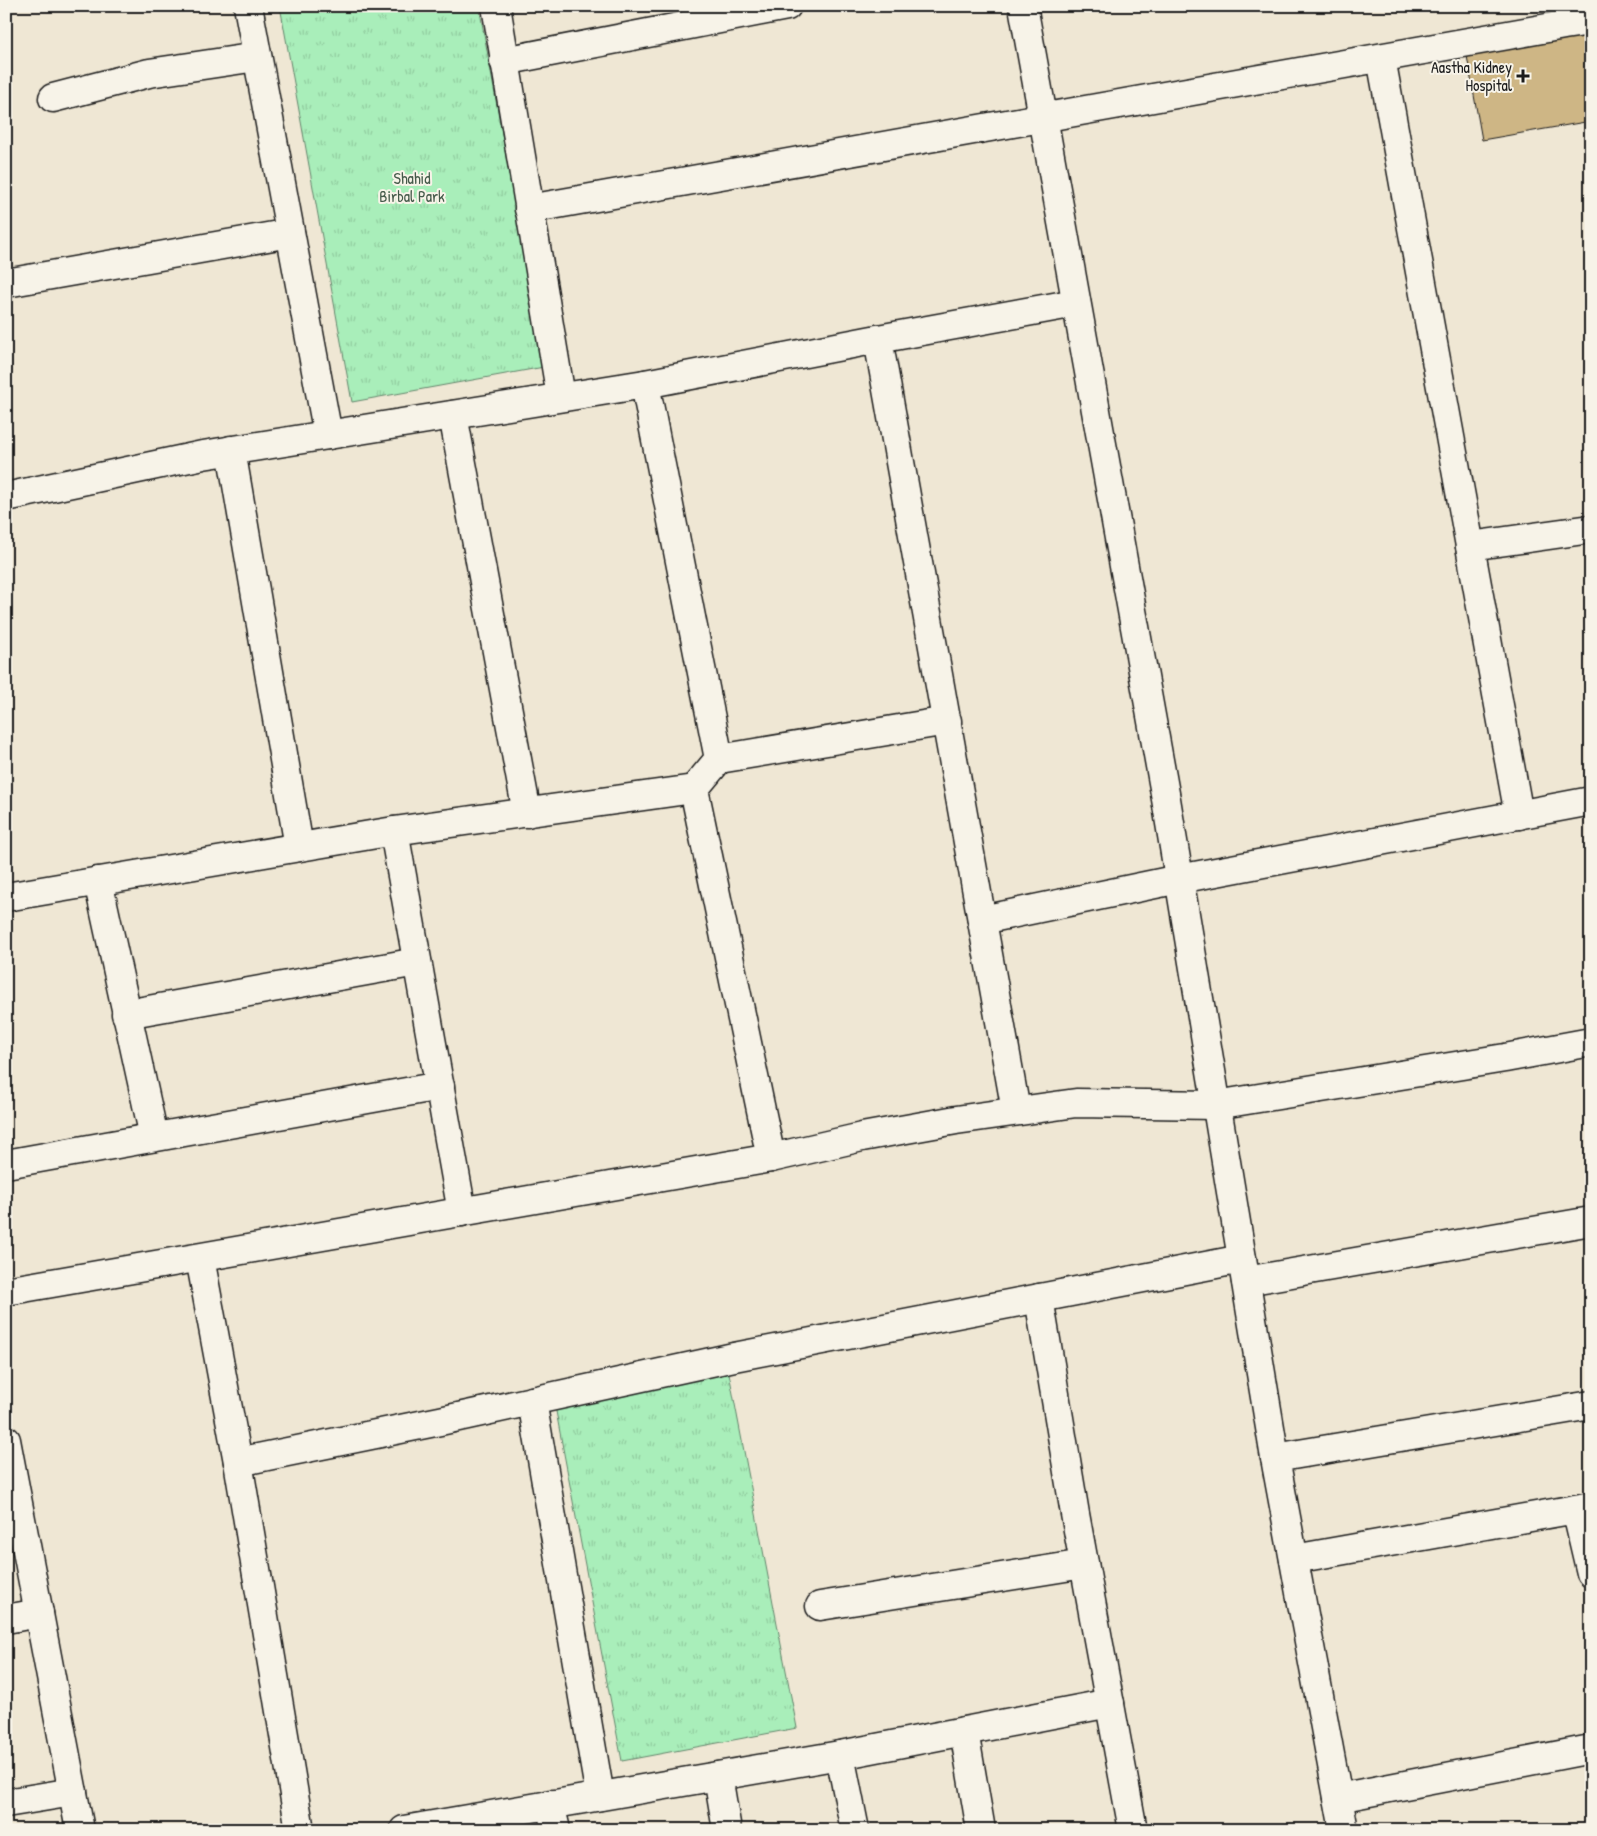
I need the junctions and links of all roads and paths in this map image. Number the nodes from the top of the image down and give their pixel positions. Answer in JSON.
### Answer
{"nodes":[{"id":1,"x":248,"y":6,"type":"edge"},
{"id":2,"x":496,"y":6,"type":"edge"},
{"id":3,"x":787,"y":6,"type":"edge"},
{"id":4,"x":1023,"y":6,"type":"edge"},
{"id":5,"x":1591,"y":21,"type":"edge"},
{"id":6,"x":257,"y":57,"type":"junction"},
{"id":7,"x":1381,"y":58,"type":"junction"},
{"id":8,"x":504,"y":61,"type":"junction"},
{"id":9,"x":53,"y":98,"type":"dead end"},
{"id":10,"x":1043,"y":118,"type":"junction"},
{"id":11,"x":529,"y":209,"type":"junction"},
{"id":12,"x":290,"y":233,"type":"junction"},
{"id":13,"x":6,"y":283,"type":"edge"},
{"id":14,"x":1076,"y":302,"type":"junction"},
{"id":15,"x":878,"y":339,"type":"junction"},
{"id":16,"x":645,"y":384,"type":"junction"},
{"id":17,"x":561,"y":397,"type":"junction"},
{"id":18,"x":453,"y":415,"type":"junction"},
{"id":19,"x":328,"y":435,"type":"junction"},
{"id":20,"x":231,"y":450,"type":"junction"},
{"id":21,"x":6,"y":496,"type":"edge"},
{"id":22,"x":1591,"y":529,"type":"edge"},
{"id":23,"x":1470,"y":546,"type":"junction"},
{"id":24,"x":947,"y":721,"type":"junction"},
{"id":25,"x":719,"y":759,"type":"junction"},
{"id":26,"x":694,"y":789,"type":"junction"},
{"id":27,"x":1591,"y":801,"type":"edge"},
{"id":28,"x":527,"y":813,"type":"junction"},
{"id":29,"x":1519,"y":815,"type":"junction"},
{"id":30,"x":394,"y":831,"type":"junction"},
{"id":31,"x":299,"y":847,"type":"junction"},
{"id":32,"x":1179,"y":879,"type":"junction"},
{"id":33,"x":98,"y":881,"type":"junction"},
{"id":34,"x":6,"y":897,"type":"edge"},
{"id":35,"x":982,"y":920,"type":"junction"},
{"id":36,"x":418,"y":962,"type":"junction"},
{"id":37,"x":126,"y":1014,"type":"junction"},
{"id":38,"x":1591,"y":1042,"type":"edge"},
{"id":39,"x":440,"y":1086,"type":"junction"},
{"id":40,"x":1216,"y":1104,"type":"junction"},
{"id":41,"x":1016,"y":1111,"type":"junction"},
{"id":42,"x":154,"y":1137,"type":"junction"},
{"id":43,"x":771,"y":1158,"type":"junction"},
{"id":44,"x":6,"y":1164,"type":"edge"},
{"id":45,"x":462,"y":1212,"type":"junction"},
{"id":46,"x":1591,"y":1221,"type":"edge"},
{"id":47,"x":200,"y":1258,"type":"junction"},
{"id":48,"x":1244,"y":1270,"type":"junction"},
{"id":49,"x":6,"y":1291,"type":"edge"},
{"id":50,"x":1038,"y":1298,"type":"junction"},
{"id":51,"x":532,"y":1401,"type":"junction"},
{"id":52,"x":1591,"y":1405,"type":"edge"},
{"id":53,"x":6,"y":1440,"type":"edge"},
{"id":54,"x":1275,"y":1458,"type":"junction"},
{"id":55,"x":238,"y":1462,"type":"junction"},
{"id":56,"x":11,"y":1494,"type":"edge"},
{"id":57,"x":1583,"y":1507,"type":"edge"},
{"id":58,"x":1294,"y":1559,"type":"junction"},
{"id":59,"x":1084,"y":1564,"type":"junction"},
{"id":60,"x":1591,"y":1573,"type":"edge"},
{"id":61,"x":820,"y":1606,"type":"dead end"},
{"id":62,"x":39,"y":1613,"type":"junction"},
{"id":63,"x":6,"y":1619,"type":"edge"},
{"id":64,"x":1110,"y":1703,"type":"junction"},
{"id":65,"x":964,"y":1731,"type":"junction"},
{"id":66,"x":1591,"y":1749,"type":"edge"},
{"id":67,"x":840,"y":1755,"type":"junction"},
{"id":68,"x":718,"y":1776,"type":"junction"},
{"id":69,"x":73,"y":1792,"type":"junction"},
{"id":70,"x":600,"y":1796,"type":"junction"},
{"id":71,"x":1338,"y":1798,"type":"junction"},
{"id":72,"x":6,"y":1803,"type":"edge"},
{"id":73,"x":550,"y":1804,"type":"junction"},
{"id":74,"x":80,"y":1830,"type":"edge"},
{"id":75,"x":300,"y":1830,"type":"edge"},
{"id":76,"x":404,"y":1830,"type":"edge"},
{"id":77,"x":556,"y":1830,"type":"edge"},
{"id":78,"x":727,"y":1830,"type":"edge"},
{"id":79,"x":855,"y":1830,"type":"edge"},
{"id":80,"x":981,"y":1830,"type":"edge"},
{"id":81,"x":1133,"y":1830,"type":"edge"},
{"id":82,"x":1344,"y":1830,"type":"edge"}],
"edges":[{"from":1,"to":6,"type":"street"},
{"from":2,"to":8,"type":"street"},
{"from":3,"to":8,"type":"street"},
{"from":4,"to":10,"type":"street"},
{"from":5,"to":7,"type":"street"},
{"from":6,"to":9,"type":"street"},
{"from":6,"to":12,"type":"street"},
{"from":7,"to":10,"type":"street"},
{"from":7,"to":23,"type":"street"},
{"from":8,"to":11,"type":"street"},
{"from":10,"to":11,"type":"street"},
{"from":10,"to":14,"type":"street"},
{"from":11,"to":17,"type":"street"},
{"from":12,"to":13,"type":"street"},
{"from":12,"to":19,"type":"street"},
{"from":14,"to":15,"type":"street"},
{"from":14,"to":32,"type":"street"},
{"from":15,"to":16,"type":"street"},
{"from":15,"to":24,"type":"street"},
{"from":16,"to":17,"type":"street"},
{"from":16,"to":25,"type":"street"},
{"from":17,"to":18,"type":"street"},
{"from":18,"to":19,"type":"street"},
{"from":18,"to":28,"type":"street"},
{"from":19,"to":20,"type":"street"},
{"from":20,"to":21,"type":"street"},
{"from":20,"to":31,"type":"street"},
{"from":22,"to":23,"type":"street"},
{"from":23,"to":29,"type":"street"},
{"from":24,"to":25,"type":"street"},
{"from":24,"to":35,"type":"street"},
{"from":25,"to":26,"type":"street"},
{"from":26,"to":28,"type":"street"},
{"from":26,"to":43,"type":"street"},
{"from":27,"to":29,"type":"street"},
{"from":28,"to":30,"type":"street"},
{"from":29,"to":32,"type":"street"},
{"from":30,"to":31,"type":"street"},
{"from":30,"to":36,"type":"street"},
{"from":31,"to":33,"type":"street"},
{"from":32,"to":35,"type":"street"},
{"from":32,"to":40,"type":"street"},
{"from":33,"to":34,"type":"street"},
{"from":33,"to":37,"type":"street"},
{"from":35,"to":41,"type":"street"},
{"from":36,"to":37,"type":"street"},
{"from":36,"to":39,"type":"street"},
{"from":37,"to":42,"type":"street"},
{"from":38,"to":40,"type":"street"},
{"from":39,"to":42,"type":"street"},
{"from":39,"to":45,"type":"street"},
{"from":40,"to":41,"type":"street"},
{"from":40,"to":48,"type":"street"},
{"from":41,"to":43,"type":"street"},
{"from":42,"to":44,"type":"street"},
{"from":43,"to":45,"type":"street"},
{"from":45,"to":47,"type":"street"},
{"from":46,"to":48,"type":"street"},
{"from":47,"to":49,"type":"street"},
{"from":47,"to":55,"type":"street"},
{"from":48,"to":50,"type":"street"},
{"from":48,"to":54,"type":"street"},
{"from":50,"to":51,"type":"street"},
{"from":50,"to":59,"type":"street"},
{"from":51,"to":55,"type":"street"},
{"from":51,"to":70,"type":"street"},
{"from":52,"to":54,"type":"street"},
{"from":53,"to":56,"type":"street"},
{"from":54,"to":58,"type":"street"},
{"from":55,"to":75,"type":"street"},
{"from":56,"to":62,"type":"street"},
{"from":57,"to":58,"type":"street"},
{"from":57,"to":60,"type":"street"},
{"from":58,"to":71,"type":"street"},
{"from":59,"to":61,"type":"street"},
{"from":59,"to":64,"type":"street"},
{"from":62,"to":63,"type":"street"},
{"from":62,"to":69,"type":"street"},
{"from":64,"to":65,"type":"street"},
{"from":64,"to":81,"type":"street"},
{"from":65,"to":67,"type":"street"},
{"from":65,"to":80,"type":"street"},
{"from":66,"to":71,"type":"street"},
{"from":67,"to":68,"type":"street"},
{"from":67,"to":79,"type":"street"},
{"from":68,"to":70,"type":"street"},
{"from":68,"to":78,"type":"street"},
{"from":69,"to":72,"type":"street"},
{"from":69,"to":74,"type":"street"},
{"from":70,"to":73,"type":"street"},
{"from":71,"to":82,"type":"street"},
{"from":73,"to":76,"type":"street"},
{"from":73,"to":77,"type":"street"}]}
